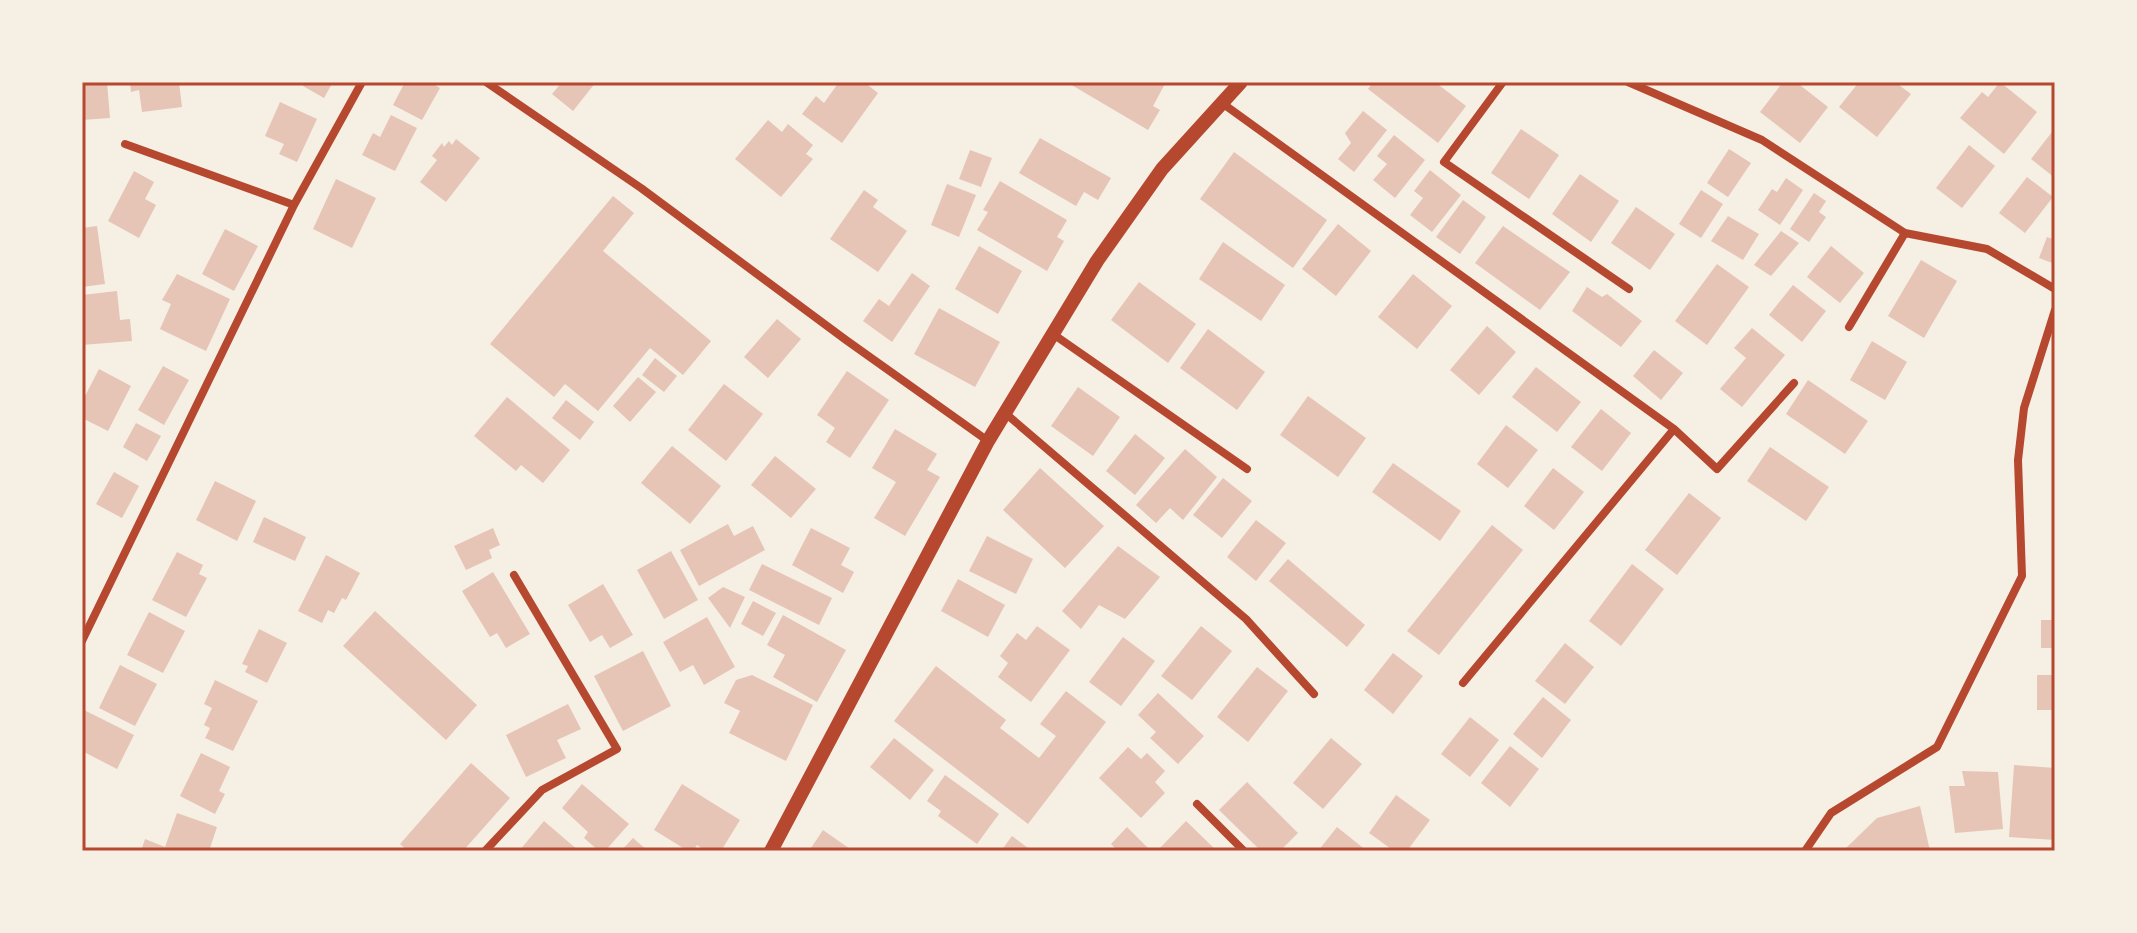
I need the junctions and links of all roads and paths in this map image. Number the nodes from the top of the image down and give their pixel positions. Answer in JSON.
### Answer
{"nodes":[{"id":1,"x":362,"y":82,"type":"edge"},
{"id":2,"x":486,"y":82,"type":"edge"},
{"id":3,"x":1241,"y":82,"type":"edge"},
{"id":4,"x":1503,"y":82,"type":"edge"},
{"id":5,"x":1628,"y":82,"type":"edge"},
{"id":6,"x":1221,"y":102,"type":"junction"},
{"id":7,"x":125,"y":144,"type":"dead end"},
{"id":8,"x":294,"y":205,"type":"junction"},
{"id":9,"x":1905,"y":233,"type":"junction"},
{"id":10,"x":1629,"y":289,"type":"dead end"},
{"id":11,"x":2055,"y":289,"type":"edge"},
{"id":12,"x":2055,"y":310,"type":"edge"},
{"id":13,"x":1849,"y":327,"type":"dead end"},
{"id":14,"x":1053,"y":334,"type":"junction"},
{"id":15,"x":1794,"y":383,"type":"dead end"},
{"id":16,"x":1005,"y":413,"type":"junction"},
{"id":17,"x":1674,"y":429,"type":"junction"},
{"id":18,"x":988,"y":441,"type":"junction"},
{"id":19,"x":1247,"y":469,"type":"dead end"},
{"id":20,"x":514,"y":575,"type":"dead end"},
{"id":21,"x":82,"y":641,"type":"edge"},
{"id":22,"x":1463,"y":683,"type":"dead end"},
{"id":23,"x":1314,"y":694,"type":"dead end"},
{"id":24,"x":1197,"y":804,"type":"dead end"},
{"id":25,"x":485,"y":851,"type":"edge"},
{"id":26,"x":771,"y":851,"type":"edge"},
{"id":27,"x":1244,"y":851,"type":"edge"},
{"id":28,"x":1805,"y":851,"type":"edge"}],
"edges":[{"from":1,"to":8,"type":"street"},
{"from":2,"to":18,"type":"street"},
{"from":3,"to":6,"type":"street"},
{"from":4,"to":10,"type":"street"},
{"from":5,"to":9,"type":"street"},
{"from":6,"to":14,"type":"street"},
{"from":6,"to":17,"type":"street"},
{"from":7,"to":8,"type":"street"},
{"from":8,"to":21,"type":"street"},
{"from":9,"to":11,"type":"street"},
{"from":9,"to":13,"type":"street"},
{"from":12,"to":28,"type":"street"},
{"from":14,"to":16,"type":"street"},
{"from":14,"to":19,"type":"street"},
{"from":15,"to":17,"type":"street"},
{"from":16,"to":18,"type":"street"},
{"from":16,"to":23,"type":"street"},
{"from":17,"to":22,"type":"street"},
{"from":18,"to":26,"type":"street"},
{"from":20,"to":25,"type":"street"},
{"from":24,"to":27,"type":"street"}]}
